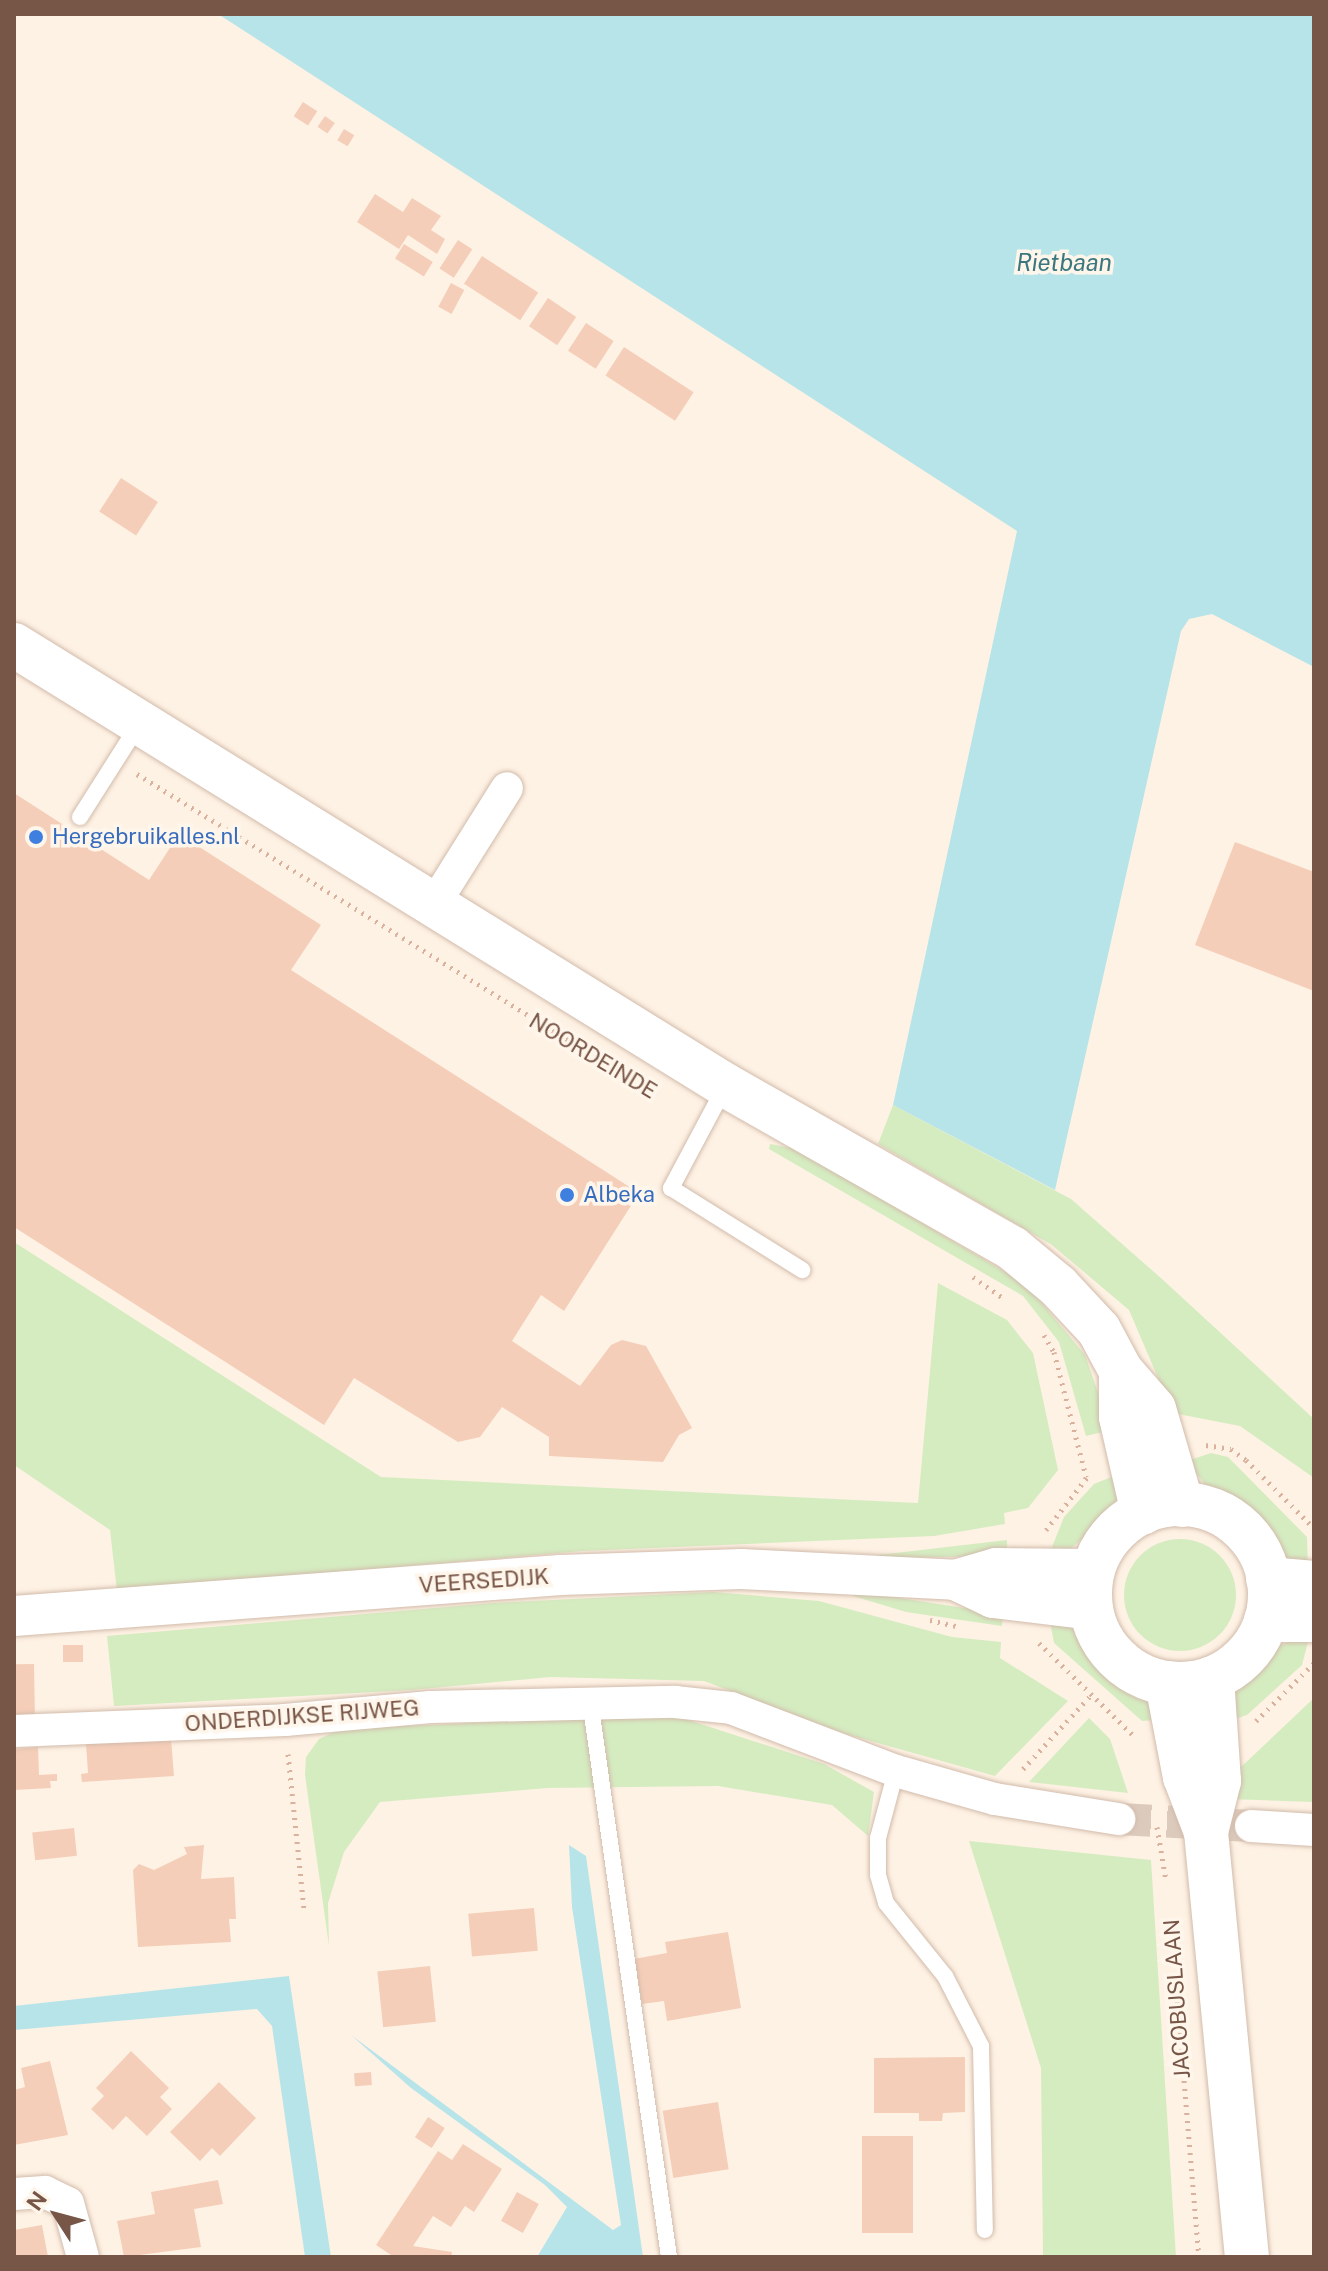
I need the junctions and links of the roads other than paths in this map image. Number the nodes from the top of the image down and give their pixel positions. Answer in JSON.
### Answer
{"nodes":[{"id":1,"x":14,"y":645,"type":"edge"},
{"id":2,"x":139,"y":723,"type":"junction"},
{"id":3,"x":507,"y":788,"type":"dead end"},
{"id":4,"x":80,"y":817,"type":"dead end"},
{"id":5,"x":433,"y":906,"type":"junction"},
{"id":6,"x":725,"y":1085,"type":"junction"},
{"id":7,"x":802,"y":1270,"type":"dead end"},
{"id":8,"x":1162,"y":1509,"type":"junction"},
{"id":9,"x":1314,"y":1583,"type":"edge"},
{"id":10,"x":1093,"y":1590,"type":"junction"},
{"id":11,"x":1267,"y":1600,"type":"junction"},
{"id":12,"x":14,"y":1616,"type":"edge"},
{"id":13,"x":1314,"y":1620,"type":"edge"},
{"id":14,"x":1212,"y":1678,"type":"junction"},
{"id":15,"x":1167,"y":1683,"type":"junction"},
{"id":16,"x":590,"y":1701,"type":"junction"},
{"id":17,"x":14,"y":1731,"type":"edge"},
{"id":18,"x":896,"y":1771,"type":"junction"},
{"id":19,"x":1119,"y":1819,"type":"tunnel mouth"},
{"id":20,"x":1251,"y":1826,"type":"tunnel mouth"},
{"id":21,"x":1314,"y":1830,"type":"edge"},
{"id":22,"x":1206,"y":1832,"type":"junction"},
{"id":23,"x":14,"y":2194,"type":"edge"},
{"id":24,"x":985,"y":2230,"type":"dead end"},
{"id":25,"x":83,"y":2257,"type":"edge"},
{"id":26,"x":669,"y":2257,"type":"edge"},
{"id":27,"x":1247,"y":2257,"type":"edge"}],
"edges":[{"from":1,"to":2,"type":"main road","name":"NOORDEINDE"},
{"from":2,"to":4,"type":"lane"},
{"from":2,"to":5,"type":"main road","name":"NOORDEINDE"},
{"from":3,"to":5,"type":"street"},
{"from":5,"to":6,"type":"main road","name":"NOORDEINDE"},
{"from":6,"to":7,"type":"lane"},
{"from":6,"to":8,"type":"main road","name":"NOORDEINDE"},
{"from":8,"to":10,"type":"main road"},
{"from":8,"to":11,"type":"main road"},
{"from":9,"to":11,"type":"main road"},
{"from":10,"to":12,"type":"street","name":"VEERSEDIJK"},
{"from":10,"to":15,"type":"main road"},
{"from":11,"to":13,"type":"main road"},
{"from":11,"to":14,"type":"main road"},
{"from":14,"to":15,"type":"main road"},
{"from":14,"to":22,"type":"main road","name":"JACOBUSLAAN"},
{"from":15,"to":22,"type":"main road","name":"JACOBUSLAAN"},
{"from":16,"to":17,"type":"street","name":"ONDERDIJKSE RIJWEG"},
{"from":16,"to":18,"type":"street","name":"ONDERDIJKSE RIJWEG"},
{"from":16,"to":26,"type":"lane"},
{"from":18,"to":19,"type":"street","name":"ONDERDIJKSE RIJWEG"},
{"from":18,"to":24,"type":"lane"},
{"from":20,"to":21,"type":"street"},
{"from":22,"to":27,"type":"main road","name":"JACOBUSLAAN"},
{"from":23,"to":25,"type":"street"}]}
